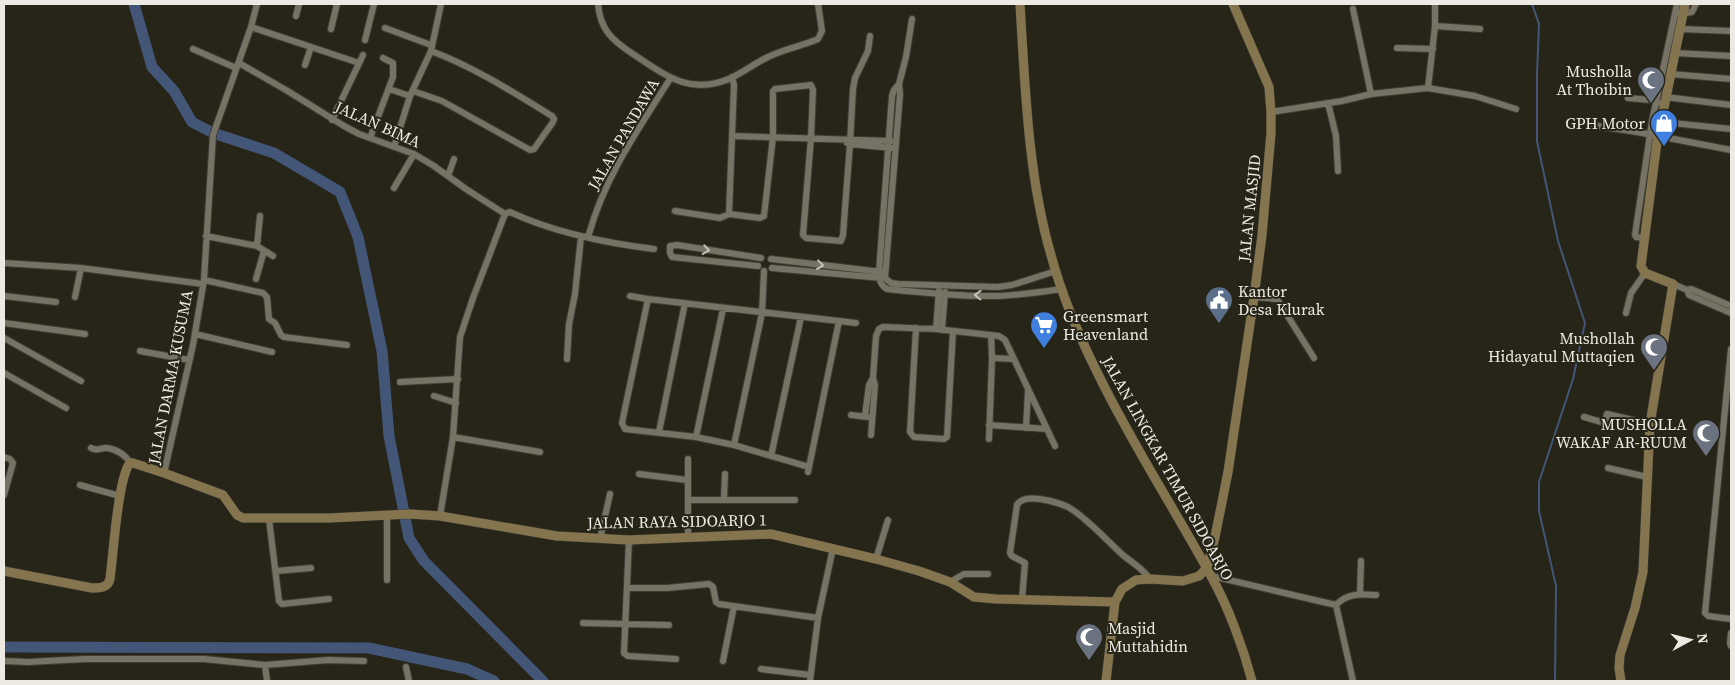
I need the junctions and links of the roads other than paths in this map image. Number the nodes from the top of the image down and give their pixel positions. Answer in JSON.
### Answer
{"nodes":[{"id":1,"x":256,"y":4,"type":"edge"},
{"id":2,"x":299,"y":4,"type":"edge"},
{"id":3,"x":337,"y":4,"type":"edge"},
{"id":4,"x":374,"y":4,"type":"edge"},
{"id":5,"x":442,"y":4,"type":"edge"},
{"id":6,"x":598,"y":4,"type":"edge"},
{"id":7,"x":818,"y":4,"type":"edge"},
{"id":8,"x":1020,"y":4,"type":"edge"},
{"id":9,"x":1233,"y":4,"type":"edge"},
{"id":10,"x":1434,"y":4,"type":"edge"},
{"id":11,"x":1677,"y":4,"type":"edge"},
{"id":12,"x":1686,"y":4,"type":"edge"},
{"id":13,"x":1696,"y":4,"type":"edge"},
{"id":14,"x":1354,"y":9,"type":"dead end"},
{"id":15,"x":1679,"y":14,"type":"junction"},
{"id":16,"x":296,"y":16,"type":"dead end"},
{"id":17,"x":912,"y":19,"type":"dead end"},
{"id":18,"x":1678,"y":25,"type":"junction"},
{"id":19,"x":1436,"y":26,"type":"junction"},
{"id":20,"x":251,"y":27,"type":"junction"},
{"id":21,"x":385,"y":28,"type":"dead end"},
{"id":22,"x":331,"y":29,"type":"dead end"},
{"id":23,"x":1480,"y":29,"type":"dead end"},
{"id":24,"x":1731,"y":31,"type":"edge"},
{"id":25,"x":870,"y":36,"type":"dead end"},
{"id":26,"x":365,"y":40,"type":"dead end"},
{"id":27,"x":312,"y":47,"type":"junction"},
{"id":28,"x":431,"y":48,"type":"junction"},
{"id":29,"x":1397,"y":48,"type":"dead end"},
{"id":30,"x":193,"y":49,"type":"dead end"},
{"id":31,"x":1433,"y":49,"type":"junction"},
{"id":32,"x":1675,"y":53,"type":"junction"},
{"id":33,"x":363,"y":55,"type":"dead end"},
{"id":34,"x":1731,"y":56,"type":"edge"},
{"id":35,"x":383,"y":58,"type":"dead end"},
{"id":36,"x":359,"y":63,"type":"junction"},
{"id":37,"x":237,"y":65,"type":"junction"},
{"id":38,"x":305,"y":65,"type":"dead end"},
{"id":39,"x":1670,"y":74,"type":"junction"},
{"id":40,"x":732,"y":77,"type":"junction"},
{"id":41,"x":670,"y":79,"type":"junction"},
{"id":42,"x":1731,"y":79,"type":"edge"},
{"id":43,"x":1428,"y":88,"type":"junction"},
{"id":44,"x":389,"y":89,"type":"junction"},
{"id":45,"x":411,"y":94,"type":"junction"},
{"id":46,"x":1371,"y":94,"type":"junction"},
{"id":47,"x":1628,"y":98,"type":"dead end"},
{"id":48,"x":1661,"y":101,"type":"junction"},
{"id":49,"x":1328,"y":103,"type":"junction"},
{"id":50,"x":1731,"y":105,"type":"edge"},
{"id":51,"x":1516,"y":109,"type":"dead end"},
{"id":52,"x":1272,"y":112,"type":"junction"},
{"id":53,"x":332,"y":120,"type":"junction"},
{"id":54,"x":1656,"y":122,"type":"junction"},
{"id":55,"x":1591,"y":126,"type":"dead end"},
{"id":56,"x":1731,"y":129,"type":"edge"},
{"id":57,"x":733,"y":136,"type":"junction"},
{"id":58,"x":1654,"y":136,"type":"junction"},
{"id":59,"x":773,"y":137,"type":"junction"},
{"id":60,"x":370,"y":138,"type":"junction"},
{"id":61,"x":811,"y":138,"type":"junction"},
{"id":62,"x":848,"y":141,"type":"junction"},
{"id":63,"x":892,"y":144,"type":"junction"},
{"id":64,"x":394,"y":147,"type":"junction"},
{"id":65,"x":1731,"y":150,"type":"edge"},
{"id":66,"x":414,"y":154,"type":"junction"},
{"id":67,"x":454,"y":159,"type":"dead end"},
{"id":68,"x":1338,"y":171,"type":"dead end"},
{"id":69,"x":448,"y":176,"type":"junction"},
{"id":70,"x":394,"y":188,"type":"dead end"},
{"id":71,"x":675,"y":211,"type":"dead end"},
{"id":72,"x":505,"y":214,"type":"junction"},
{"id":73,"x":729,"y":214,"type":"junction"},
{"id":74,"x":260,"y":216,"type":"dead end"},
{"id":75,"x":206,"y":236,"type":"junction"},
{"id":76,"x":584,"y":237,"type":"junction"},
{"id":77,"x":257,"y":246,"type":"junction"},
{"id":78,"x":691,"y":247,"type":"junction"},
{"id":79,"x":654,"y":249,"type":"dead end"},
{"id":80,"x":264,"y":251,"type":"junction"},
{"id":81,"x":273,"y":256,"type":"dead end"},
{"id":82,"x":761,"y":258,"type":"junction"},
{"id":83,"x":689,"y":259,"type":"junction"},
{"id":84,"x":771,"y":259,"type":"junction"},
{"id":85,"x":4,"y":263,"type":"edge"},
{"id":86,"x":758,"y":266,"type":"junction"},
{"id":87,"x":81,"y":268,"type":"junction"},
{"id":88,"x":772,"y":268,"type":"junction"},
{"id":89,"x":764,"y":271,"type":"junction"},
{"id":90,"x":1056,"y":271,"type":"junction"},
{"id":91,"x":1645,"y":273,"type":"junction"},
{"id":92,"x":882,"y":275,"type":"junction"},
{"id":93,"x":256,"y":279,"type":"dead end"},
{"id":94,"x":1026,"y":280,"type":"junction"},
{"id":95,"x":204,"y":282,"type":"junction"},
{"id":96,"x":1012,"y":285,"type":"junction"},
{"id":97,"x":942,"y":286,"type":"junction"},
{"id":98,"x":998,"y":287,"type":"junction"},
{"id":99,"x":1062,"y":289,"type":"junction"},
{"id":100,"x":1671,"y":290,"type":"junction"},
{"id":101,"x":1687,"y":290,"type":"junction"},
{"id":102,"x":942,"y":294,"type":"junction"},
{"id":103,"x":1029,"y":294,"type":"junction"},
{"id":104,"x":1015,"y":295,"type":"junction"},
{"id":105,"x":4,"y":296,"type":"edge"},
{"id":106,"x":630,"y":296,"type":"dead end"},
{"id":107,"x":999,"y":296,"type":"junction"},
{"id":108,"x":75,"y":297,"type":"dead end"},
{"id":109,"x":1254,"y":297,"type":"junction"},
{"id":110,"x":648,"y":300,"type":"junction"},
{"id":111,"x":56,"y":302,"type":"dead end"},
{"id":112,"x":684,"y":303,"type":"junction"},
{"id":113,"x":1731,"y":306,"type":"edge"},
{"id":114,"x":723,"y":308,"type":"junction"},
{"id":115,"x":762,"y":313,"type":"junction"},
{"id":116,"x":1626,"y":313,"type":"dead end"},
{"id":117,"x":1731,"y":313,"type":"edge"},
{"id":118,"x":801,"y":317,"type":"junction"},
{"id":119,"x":839,"y":321,"type":"junction"},
{"id":120,"x":4,"y":323,"type":"edge"},
{"id":121,"x":856,"y":323,"type":"dead end"},
{"id":122,"x":916,"y":328,"type":"junction"},
{"id":123,"x":939,"y":330,"type":"junction"},
{"id":124,"x":953,"y":331,"type":"junction"},
{"id":125,"x":85,"y":334,"type":"dead end"},
{"id":126,"x":195,"y":334,"type":"junction"},
{"id":127,"x":991,"y":335,"type":"junction"},
{"id":128,"x":4,"y":338,"type":"edge"},
{"id":129,"x":347,"y":345,"type":"dead end"},
{"id":130,"x":1731,"y":349,"type":"edge"},
{"id":131,"x":140,"y":351,"type":"dead end"},
{"id":132,"x":272,"y":352,"type":"dead end"},
{"id":133,"x":1731,"y":356,"type":"edge"},
{"id":134,"x":992,"y":358,"type":"junction"},
{"id":135,"x":1314,"y":358,"type":"dead end"},
{"id":136,"x":567,"y":359,"type":"dead end"},
{"id":137,"x":1014,"y":359,"type":"junction"},
{"id":138,"x":189,"y":360,"type":"junction"},
{"id":139,"x":4,"y":373,"type":"edge"},
{"id":140,"x":872,"y":378,"type":"junction"},
{"id":141,"x":458,"y":379,"type":"junction"},
{"id":142,"x":81,"y":381,"type":"dead end"},
{"id":143,"x":400,"y":382,"type":"dead end"},
{"id":144,"x":1028,"y":389,"type":"junction"},
{"id":145,"x":434,"y":396,"type":"dead end"},
{"id":146,"x":456,"y":403,"type":"junction"},
{"id":147,"x":66,"y":408,"type":"dead end"},
{"id":148,"x":852,"y":415,"type":"dead end"},
{"id":149,"x":865,"y":416,"type":"junction"},
{"id":150,"x":872,"y":417,"type":"junction"},
{"id":151,"x":1584,"y":417,"type":"dead end"},
{"id":152,"x":1650,"y":424,"type":"junction"},
{"id":153,"x":989,"y":425,"type":"junction"},
{"id":154,"x":1026,"y":428,"type":"junction"},
{"id":155,"x":1047,"y":429,"type":"junction"},
{"id":156,"x":659,"y":432,"type":"junction"},
{"id":157,"x":871,"y":435,"type":"dead end"},
{"id":158,"x":453,"y":437,"type":"junction"},
{"id":159,"x":696,"y":437,"type":"junction"},
{"id":160,"x":988,"y":439,"type":"dead end"},
{"id":161,"x":734,"y":445,"type":"junction"},
{"id":162,"x":1055,"y":446,"type":"dead end"},
{"id":163,"x":91,"y":448,"type":"dead end"},
{"id":164,"x":540,"y":452,"type":"dead end"},
{"id":165,"x":4,"y":456,"type":"edge"},
{"id":166,"x":771,"y":456,"type":"junction"},
{"id":167,"x":688,"y":459,"type":"dead end"},
{"id":168,"x":130,"y":463,"type":"junction"},
{"id":169,"x":1608,"y":468,"type":"dead end"},
{"id":170,"x":164,"y":473,"type":"junction"},
{"id":171,"x":639,"y":474,"type":"dead end"},
{"id":172,"x":725,"y":474,"type":"dead end"},
{"id":173,"x":1647,"y":477,"type":"junction"},
{"id":174,"x":687,"y":480,"type":"junction"},
{"id":175,"x":80,"y":485,"type":"dead end"},
{"id":176,"x":610,"y":494,"type":"dead end"},
{"id":177,"x":4,"y":495,"type":"edge"},
{"id":178,"x":120,"y":496,"type":"junction"},
{"id":179,"x":724,"y":499,"type":"junction"},
{"id":180,"x":688,"y":500,"type":"junction"},
{"id":181,"x":795,"y":500,"type":"dead end"},
{"id":182,"x":388,"y":514,"type":"junction"},
{"id":183,"x":440,"y":516,"type":"junction"},
{"id":184,"x":270,"y":519,"type":"junction"},
{"id":185,"x":888,"y":520,"type":"dead end"},
{"id":186,"x":688,"y":537,"type":"junction"},
{"id":187,"x":600,"y":538,"type":"junction"},
{"id":188,"x":628,"y":540,"type":"junction"},
{"id":189,"x":832,"y":548,"type":"junction"},
{"id":190,"x":876,"y":559,"type":"junction"},
{"id":191,"x":1362,"y":561,"type":"dead end"},
{"id":192,"x":311,"y":568,"type":"dead end"},
{"id":193,"x":4,"y":570,"type":"edge"},
{"id":194,"x":276,"y":571,"type":"junction"},
{"id":195,"x":1209,"y":572,"type":"junction"},
{"id":196,"x":988,"y":574,"type":"dead end"},
{"id":197,"x":1150,"y":578,"type":"junction"},
{"id":198,"x":387,"y":580,"type":"dead end"},
{"id":199,"x":950,"y":582,"type":"junction"},
{"id":200,"x":627,"y":588,"type":"junction"},
{"id":201,"x":1360,"y":594,"type":"junction"},
{"id":202,"x":1376,"y":594,"type":"dead end"},
{"id":203,"x":329,"y":599,"type":"dead end"},
{"id":204,"x":1022,"y":599,"type":"junction"},
{"id":205,"x":1340,"y":601,"type":"junction"},
{"id":206,"x":1115,"y":602,"type":"junction"},
{"id":207,"x":734,"y":606,"type":"junction"},
{"id":208,"x":818,"y":618,"type":"junction"},
{"id":209,"x":583,"y":623,"type":"dead end"},
{"id":210,"x":626,"y":624,"type":"junction"},
{"id":211,"x":669,"y":625,"type":"dead end"},
{"id":212,"x":1731,"y":627,"type":"edge"},
{"id":213,"x":1731,"y":646,"type":"edge"},
{"id":214,"x":676,"y":658,"type":"dead end"},
{"id":215,"x":4,"y":661,"type":"edge"},
{"id":216,"x":364,"y":661,"type":"dead end"},
{"id":217,"x":723,"y":661,"type":"dead end"},
{"id":218,"x":265,"y":665,"type":"junction"},
{"id":219,"x":406,"y":667,"type":"dead end"},
{"id":220,"x":761,"y":669,"type":"dead end"},
{"id":221,"x":810,"y":678,"type":"edge"},
{"id":222,"x":267,"y":681,"type":"edge"},
{"id":223,"x":408,"y":681,"type":"edge"},
{"id":224,"x":1106,"y":681,"type":"edge"},
{"id":225,"x":1252,"y":681,"type":"edge"},
{"id":226,"x":1353,"y":681,"type":"edge"},
{"id":227,"x":1621,"y":681,"type":"edge"}],
"edges":[{"from":1,"to":20,"type":"street","name":"JALAN DARMA KUSUMA"},
{"from":2,"to":16,"type":"street"},
{"from":3,"to":22,"type":"street"},
{"from":4,"to":26,"type":"street"},
{"from":5,"to":28,"type":"street"},
{"from":6,"to":41,"type":"street"},
{"from":7,"to":40,"type":"street","name":"JALAN PANDAWA"},
{"from":8,"to":90,"type":"street","name":"JALAN LINGKAR TIMUR SIDOARJO"},
{"from":9,"to":52,"type":"street","name":"JALAN MASJID"},
{"from":10,"to":19,"type":"street"},
{"from":11,"to":15,"type":"street"},
{"from":12,"to":15,"type":"street"},
{"from":13,"to":15,"type":"street"},
{"from":14,"to":46,"type":"street"},
{"from":15,"to":18,"type":"street"},
{"from":17,"to":63,"type":"street"},
{"from":18,"to":24,"type":"street"},
{"from":18,"to":32,"type":"street"},
{"from":18,"to":48,"type":"street"},
{"from":19,"to":23,"type":"street"},
{"from":19,"to":31,"type":"street"},
{"from":20,"to":27,"type":"street"},
{"from":20,"to":37,"type":"street","name":"JALAN DARMA KUSUMA"},
{"from":21,"to":28,"type":"street"},
{"from":25,"to":62,"type":"street"},
{"from":27,"to":36,"type":"street"},
{"from":27,"to":38,"type":"street"},
{"from":28,"to":45,"type":"street"},
{"from":28,"to":45,"type":"street"},
{"from":29,"to":31,"type":"street"},
{"from":30,"to":37,"type":"street","name":"JALAN BIMA"},
{"from":31,"to":43,"type":"street"},
{"from":32,"to":34,"type":"street"},
{"from":32,"to":39,"type":"street"},
{"from":33,"to":36,"type":"street"},
{"from":35,"to":44,"type":"street"},
{"from":36,"to":53,"type":"street"},
{"from":37,"to":53,"type":"street","name":"JALAN BIMA"},
{"from":37,"to":75,"type":"street","name":"JALAN DARMA KUSUMA"},
{"from":39,"to":42,"type":"street"},
{"from":39,"to":48,"type":"street"},
{"from":40,"to":41,"type":"street","name":"JALAN PANDAWA"},
{"from":40,"to":57,"type":"street"},
{"from":41,"to":76,"type":"street","name":"JALAN PANDAWA"},
{"from":43,"to":46,"type":"street"},
{"from":43,"to":51,"type":"street"},
{"from":44,"to":45,"type":"street"},
{"from":44,"to":60,"type":"street"},
{"from":45,"to":64,"type":"street"},
{"from":46,"to":49,"type":"street"},
{"from":47,"to":48,"type":"street"},
{"from":48,"to":50,"type":"street"},
{"from":48,"to":54,"type":"street"},
{"from":49,"to":52,"type":"street"},
{"from":49,"to":68,"type":"street"},
{"from":52,"to":109,"type":"street","name":"JALAN MASJID"},
{"from":53,"to":60,"type":"street","name":"JALAN BIMA"},
{"from":54,"to":56,"type":"street"},
{"from":54,"to":58,"type":"street"},
{"from":55,"to":58,"type":"street"},
{"from":57,"to":59,"type":"street"},
{"from":57,"to":73,"type":"street"},
{"from":58,"to":65,"type":"street"},
{"from":58,"to":91,"type":"street"},
{"from":59,"to":61,"type":"street"},
{"from":59,"to":61,"type":"street"},
{"from":59,"to":73,"type":"street"},
{"from":60,"to":64,"type":"street","name":"JALAN BIMA"},
{"from":61,"to":62,"type":"street"},
{"from":61,"to":62,"type":"street"},
{"from":62,"to":63,"type":"street"},
{"from":63,"to":92,"type":"street"},
{"from":64,"to":66,"type":"street","name":"JALAN BIMA"},
{"from":66,"to":69,"type":"street","name":"JALAN BIMA"},
{"from":66,"to":70,"type":"street"},
{"from":67,"to":69,"type":"street"},
{"from":69,"to":72,"type":"street","name":"JALAN BIMA"},
{"from":71,"to":73,"type":"street"},
{"from":72,"to":76,"type":"street"},
{"from":72,"to":141,"type":"street"},
{"from":74,"to":77,"type":"street"},
{"from":75,"to":77,"type":"street"},
{"from":75,"to":95,"type":"street","name":"JALAN DARMA KUSUMA"},
{"from":76,"to":79,"type":"street"},
{"from":76,"to":136,"type":"street","name":"JALAN PANDAWA"},
{"from":77,"to":80,"type":"street"},
{"from":78,"to":82,"type":"street","one_way":true},
{"from":78,"to":83,"type":"street"},
{"from":78,"to":83,"type":"street"},
{"from":80,"to":81,"type":"street"},
{"from":80,"to":93,"type":"street"},
{"from":82,"to":84,"type":"street"},
{"from":82,"to":86,"type":"street"},
{"from":83,"to":86,"type":"street"},
{"from":84,"to":88,"type":"street"},
{"from":84,"to":92,"type":"street","one_way":true},
{"from":85,"to":87,"type":"street"},
{"from":86,"to":89,"type":"street"},
{"from":87,"to":95,"type":"street"},
{"from":87,"to":108,"type":"street"},
{"from":88,"to":89,"type":"street"},
{"from":88,"to":92,"type":"street"},
{"from":89,"to":115,"type":"street"},
{"from":90,"to":94,"type":"street"},
{"from":90,"to":99,"type":"street","name":"JALAN LINGKAR TIMUR SIDOARJO"},
{"from":91,"to":100,"type":"street"},
{"from":91,"to":116,"type":"street"},
{"from":92,"to":97,"type":"street"},
{"from":92,"to":102,"type":"street"},
{"from":94,"to":96,"type":"street"},
{"from":94,"to":103,"type":"street"},
{"from":95,"to":126,"type":"street","name":"JALAN DARMA KUSUMA"},
{"from":95,"to":129,"type":"street"},
{"from":96,"to":98,"type":"street"},
{"from":96,"to":104,"type":"street"},
{"from":97,"to":98,"type":"street"},
{"from":97,"to":102,"type":"street"},
{"from":98,"to":107,"type":"street"},
{"from":99,"to":103,"type":"street"},
{"from":99,"to":195,"type":"street","name":"JALAN LINGKAR TIMUR SIDOARJO"},
{"from":100,"to":101,"type":"street"},
{"from":100,"to":152,"type":"street"},
{"from":101,"to":113,"type":"street"},
{"from":101,"to":117,"type":"street"},
{"from":107,"to":102,"type":"street","one_way":true},
{"from":102,"to":123,"type":"street"},
{"from":103,"to":104,"type":"street"},
{"from":104,"to":107,"type":"street"},
{"from":105,"to":111,"type":"street"},
{"from":106,"to":110,"type":"street"},
{"from":109,"to":135,"type":"street"},
{"from":109,"to":195,"type":"street","name":"JALAN MASJID"},
{"from":110,"to":112,"type":"street"},
{"from":110,"to":156,"type":"street"},
{"from":112,"to":114,"type":"street"},
{"from":112,"to":156,"type":"street"},
{"from":114,"to":115,"type":"street"},
{"from":114,"to":159,"type":"street"},
{"from":115,"to":118,"type":"street"},
{"from":115,"to":161,"type":"street"},
{"from":118,"to":119,"type":"street"},
{"from":118,"to":166,"type":"street"},
{"from":119,"to":121,"type":"street"},
{"from":119,"to":166,"type":"street"},
{"from":120,"to":125,"type":"street"},
{"from":122,"to":123,"type":"street"},
{"from":122,"to":124,"type":"street"},
{"from":122,"to":140,"type":"street"},
{"from":123,"to":124,"type":"street"},
{"from":124,"to":127,"type":"street"},
{"from":126,"to":132,"type":"street"},
{"from":126,"to":138,"type":"street","name":"JALAN DARMA KUSUMA"},
{"from":127,"to":134,"type":"street"},
{"from":127,"to":137,"type":"street"},
{"from":128,"to":142,"type":"street"},
{"from":130,"to":133,"type":"street"},
{"from":131,"to":138,"type":"street"},
{"from":133,"to":212,"type":"street"},
{"from":134,"to":137,"type":"street"},
{"from":134,"to":153,"type":"street"},
{"from":137,"to":144,"type":"street"},
{"from":138,"to":170,"type":"street","name":"JALAN DARMA KUSUMA"},
{"from":139,"to":147,"type":"street"},
{"from":140,"to":149,"type":"street"},
{"from":140,"to":150,"type":"street"},
{"from":141,"to":143,"type":"street"},
{"from":141,"to":146,"type":"street"},
{"from":144,"to":154,"type":"street"},
{"from":144,"to":155,"type":"street"},
{"from":145,"to":146,"type":"street"},
{"from":146,"to":158,"type":"street"},
{"from":148,"to":149,"type":"street"},
{"from":149,"to":150,"type":"street"},
{"from":150,"to":157,"type":"street"},
{"from":151,"to":152,"type":"street"},
{"from":152,"to":173,"type":"street"},
{"from":153,"to":154,"type":"street"},
{"from":153,"to":160,"type":"street"},
{"from":154,"to":155,"type":"street"},
{"from":155,"to":162,"type":"street"},
{"from":156,"to":159,"type":"street"},
{"from":158,"to":164,"type":"street"},
{"from":158,"to":183,"type":"street"},
{"from":159,"to":161,"type":"street"},
{"from":161,"to":166,"type":"street"},
{"from":163,"to":168,"type":"street"},
{"from":165,"to":177,"type":"street"},
{"from":167,"to":174,"type":"street"},
{"from":168,"to":170,"type":"street"},
{"from":168,"to":178,"type":"street"},
{"from":169,"to":173,"type":"street"},
{"from":170,"to":184,"type":"street","name":"JALAN DARMA KUSUMA"},
{"from":171,"to":174,"type":"street"},
{"from":172,"to":179,"type":"street"},
{"from":173,"to":227,"type":"street"},
{"from":174,"to":180,"type":"street"},
{"from":175,"to":178,"type":"street"},
{"from":176,"to":187,"type":"street"},
{"from":178,"to":193,"type":"street"},
{"from":179,"to":180,"type":"street"},
{"from":179,"to":181,"type":"street"},
{"from":180,"to":186,"type":"street"},
{"from":182,"to":183,"type":"street","name":"JALAN DARMA KUSUMA"},
{"from":182,"to":184,"type":"street","name":"JALAN DARMA KUSUMA"},
{"from":182,"to":198,"type":"street"},
{"from":183,"to":187,"type":"street","name":"JALAN RAYA SIDOARJO 1"},
{"from":184,"to":194,"type":"street"},
{"from":185,"to":190,"type":"street"},
{"from":186,"to":188,"type":"street","name":"JALAN RAYA SIDOARJO 1"},
{"from":186,"to":189,"type":"street","name":"JALAN RAYA SIDOARJO 1"},
{"from":187,"to":188,"type":"street","name":"JALAN RAYA SIDOARJO 1"},
{"from":188,"to":200,"type":"street"},
{"from":189,"to":190,"type":"street","name":"JALAN RAYA SIDOARJO 1"},
{"from":189,"to":208,"type":"street"},
{"from":190,"to":199,"type":"street","name":"JALAN RAYA SIDOARJO 1"},
{"from":191,"to":201,"type":"street"},
{"from":192,"to":194,"type":"street"},
{"from":194,"to":203,"type":"street"},
{"from":195,"to":197,"type":"street"},
{"from":195,"to":205,"type":"street"},
{"from":195,"to":225,"type":"street","name":"JALAN LINGKAR TIMUR SIDOARJO"},
{"from":196,"to":199,"type":"street"},
{"from":197,"to":204,"type":"street"},
{"from":197,"to":206,"type":"street"},
{"from":199,"to":204,"type":"street","name":"JALAN RAYA SIDOARJO 1"},
{"from":200,"to":207,"type":"street"},
{"from":200,"to":210,"type":"street"},
{"from":201,"to":202,"type":"street"},
{"from":201,"to":205,"type":"street"},
{"from":204,"to":206,"type":"street","name":"JALAN RAYA SIDOARJO 1"},
{"from":205,"to":226,"type":"street"},
{"from":206,"to":224,"type":"street"},
{"from":207,"to":208,"type":"street"},
{"from":207,"to":217,"type":"street"},
{"from":208,"to":221,"type":"street"},
{"from":209,"to":210,"type":"street"},
{"from":210,"to":211,"type":"street"},
{"from":210,"to":214,"type":"street"},
{"from":212,"to":213,"type":"street"},
{"from":215,"to":218,"type":"street"},
{"from":216,"to":218,"type":"street"},
{"from":218,"to":222,"type":"street"},
{"from":219,"to":223,"type":"street"},
{"from":220,"to":221,"type":"street"}]}
